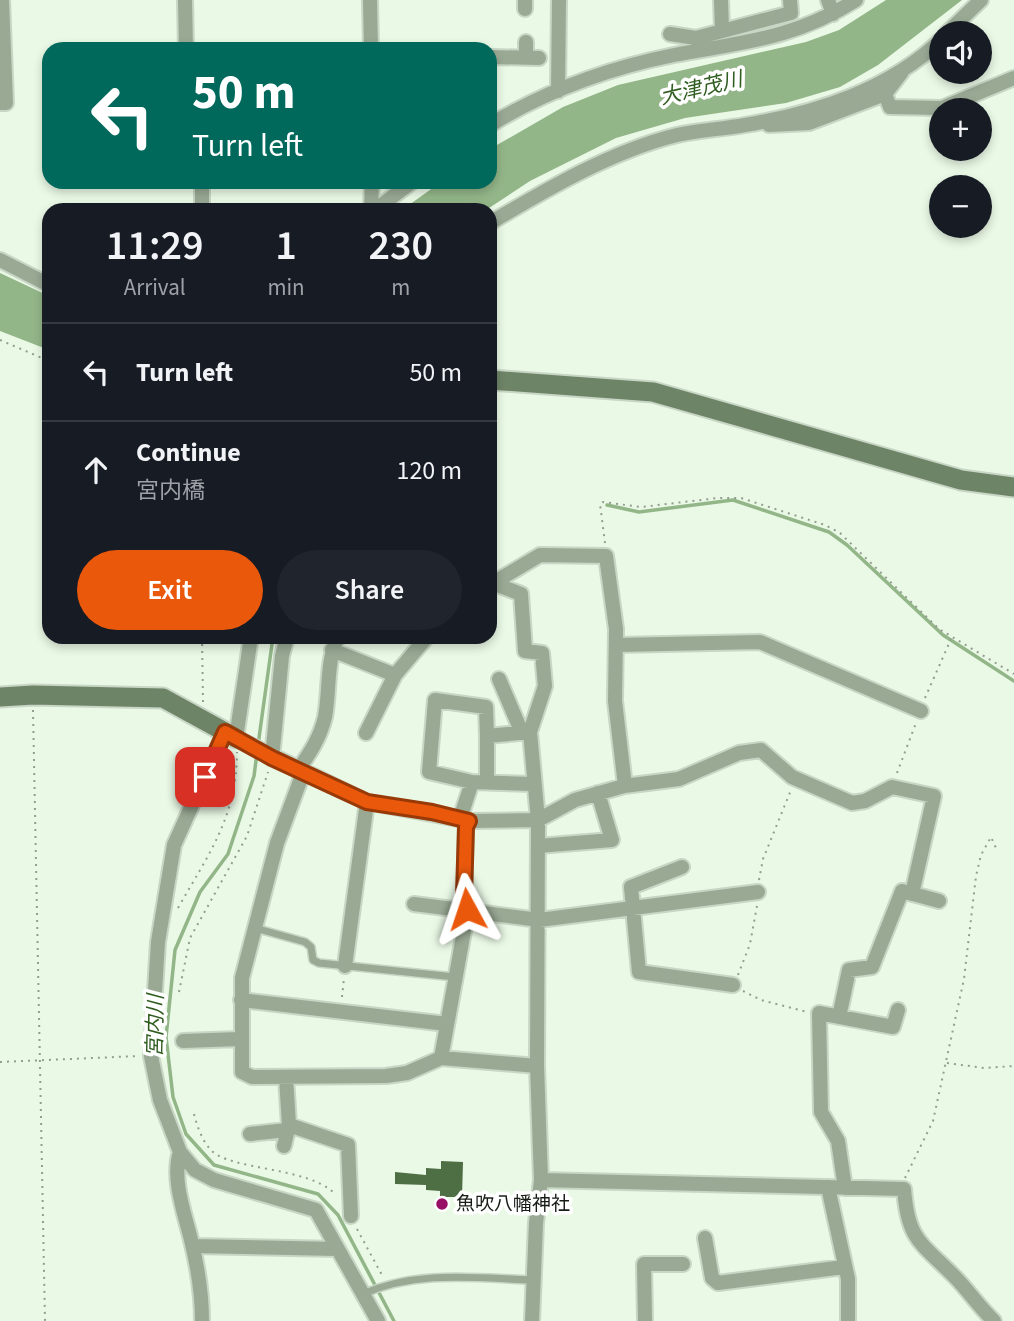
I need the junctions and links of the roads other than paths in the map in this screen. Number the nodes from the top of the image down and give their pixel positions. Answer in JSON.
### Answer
{"nodes":[{"id":1,"x":2,"y":0,"type":"edge"},
{"id":2,"x":185,"y":0,"type":"edge"},
{"id":3,"x":370,"y":0,"type":"edge"},
{"id":4,"x":559,"y":0,"type":"edge"},
{"id":5,"x":720,"y":0,"type":"edge"},
{"id":6,"x":790,"y":0,"type":"edge"},
{"id":7,"x":856,"y":0,"type":"edge"},
{"id":8,"x":981,"y":0,"type":"edge"},
{"id":9,"x":831,"y":7,"type":"edge"},
{"id":10,"x":959,"y":21,"type":"edge"},
{"id":11,"x":722,"y":31,"type":"junction"},
{"id":12,"x":670,"y":34,"type":"dead end"},
{"id":13,"x":526,"y":41,"type":"dead end"},
{"id":14,"x":186,"y":42,"type":"edge"},
{"id":15,"x":372,"y":42,"type":"edge"},
{"id":16,"x":929,"y":49,"type":"edge"},
{"id":17,"x":497,"y":57,"type":"edge"},
{"id":18,"x":905,"y":68,"type":"junction"},
{"id":19,"x":1014,"y":78,"type":"edge"},
{"id":20,"x":558,"y":91,"type":"junction"},
{"id":21,"x":885,"y":94,"type":"junction"},
{"id":22,"x":0,"y":103,"type":"edge"},
{"id":23,"x":497,"y":121,"type":"edge"},
{"id":24,"x":747,"y":125,"type":"junction"},
{"id":25,"x":402,"y":189,"type":"edge"},
{"id":26,"x":383,"y":203,"type":"edge"},
{"id":27,"x":497,"y":219,"type":"edge"},
{"id":28,"x":0,"y":260,"type":"edge"},
{"id":29,"x":42,"y":281,"type":"edge"},
{"id":30,"x":497,"y":381,"type":"edge"},
{"id":31,"x":1014,"y":487,"type":"edge"},
{"id":32,"x":497,"y":580,"type":"edge"},
{"id":33,"x":497,"y":585,"type":"edge"},
{"id":34,"x":250,"y":644,"type":"edge"},
{"id":35,"x":285,"y":644,"type":"edge"},
{"id":36,"x":335,"y":644,"type":"edge"},
{"id":37,"x":337,"y":644,"type":"edge"},
{"id":38,"x":421,"y":644,"type":"edge"},
{"id":39,"x":616,"y":645,"type":"junction"},
{"id":40,"x":395,"y":675,"type":"junction"},
{"id":41,"x":499,"y":679,"type":"dead end"},
{"id":42,"x":0,"y":697,"type":"edge"},
{"id":43,"x":920,"y":711,"type":"dead end"},
{"id":44,"x":526,"y":732,"type":"junction"},
{"id":45,"x":366,"y":733,"type":"dead end"},
{"id":46,"x":231,"y":735,"type":"junction"},
{"id":47,"x":487,"y":736,"type":"junction"},
{"id":48,"x":272,"y":758,"type":"junction"},
{"id":49,"x":301,"y":771,"type":"junction"},
{"id":50,"x":472,"y":782,"type":"junction"},
{"id":51,"x":487,"y":782,"type":"junction"},
{"id":52,"x":533,"y":784,"type":"junction"},
{"id":53,"x":625,"y":786,"type":"junction"},
{"id":54,"x":598,"y":793,"type":"junction"},
{"id":55,"x":367,"y":802,"type":"junction"},
{"id":56,"x":465,"y":820,"type":"junction"},
{"id":57,"x":538,"y":820,"type":"junction"},
{"id":58,"x":538,"y":846,"type":"junction"},
{"id":59,"x":682,"y":867,"type":"dead end"},
{"id":60,"x":758,"y":892,"type":"dead end"},
{"id":61,"x":912,"y":894,"type":"junction"},
{"id":62,"x":939,"y":901,"type":"dead end"},
{"id":63,"x":414,"y":904,"type":"dead end"},
{"id":64,"x":632,"y":908,"type":"junction"},
{"id":65,"x":467,"y":909,"type":"junction"},
{"id":66,"x":539,"y":920,"type":"junction"},
{"id":67,"x":254,"y":928,"type":"junction"},
{"id":68,"x":345,"y":965,"type":"junction"},
{"id":69,"x":455,"y":977,"type":"junction"},
{"id":70,"x":733,"y":985,"type":"road end"},
{"id":71,"x":241,"y":1000,"type":"junction"},
{"id":72,"x":898,"y":1010,"type":"dead end"},
{"id":73,"x":839,"y":1017,"type":"junction"},
{"id":74,"x":447,"y":1024,"type":"junction"},
{"id":75,"x":240,"y":1039,"type":"junction"},
{"id":76,"x":183,"y":1041,"type":"dead end"},
{"id":77,"x":441,"y":1058,"type":"junction"},
{"id":78,"x":537,"y":1066,"type":"junction"},
{"id":79,"x":286,"y":1077,"type":"junction"},
{"id":80,"x":288,"y":1128,"type":"junction"},
{"id":81,"x":250,"y":1134,"type":"dead end"},
{"id":82,"x":284,"y":1146,"type":"dead end"},
{"id":83,"x":180,"y":1152,"type":"junction"},
{"id":84,"x":541,"y":1180,"type":"junction"},
{"id":85,"x":828,"y":1187,"type":"junction"},
{"id":86,"x":845,"y":1188,"type":"junction"},
{"id":87,"x":351,"y":1216,"type":"dead end"},
{"id":88,"x":705,"y":1238,"type":"dead end"},
{"id":89,"x":193,"y":1245,"type":"junction"},
{"id":90,"x":338,"y":1249,"type":"junction"},
{"id":91,"x":683,"y":1264,"type":"dead end"},
{"id":92,"x":844,"y":1267,"type":"junction"},
{"id":93,"x":533,"y":1280,"type":"junction"},
{"id":94,"x":362,"y":1294,"type":"junction"},
{"id":95,"x":202,"y":1321,"type":"edge"},
{"id":96,"x":378,"y":1321,"type":"edge"},
{"id":97,"x":532,"y":1321,"type":"edge"},
{"id":98,"x":645,"y":1321,"type":"edge"},
{"id":99,"x":848,"y":1321,"type":"edge"},
{"id":100,"x":994,"y":1321,"type":"edge"}],
"edges":[{"from":1,"to":22,"type":"street"},
{"from":2,"to":14,"type":"street"},
{"from":3,"to":15,"type":"street"},
{"from":4,"to":20,"type":"street"},
{"from":5,"to":11,"type":"street"},
{"from":6,"to":11,"type":"street"},
{"from":7,"to":9,"type":"street"},
{"from":8,"to":10,"type":"street"},
{"from":9,"to":20,"type":"street"},
{"from":11,"to":12,"type":"street"},
{"from":13,"to":17,"type":"street"},
{"from":16,"to":18,"type":"street"},
{"from":18,"to":21,"type":"street"},
{"from":18,"to":24,"type":"street"},
{"from":19,"to":21,"type":"street"},
{"from":20,"to":23,"type":"street"},
{"from":21,"to":24,"type":"street"},
{"from":24,"to":27,"type":"street"},
{"from":25,"to":26,"type":"street"},
{"from":28,"to":29,"type":"street"},
{"from":30,"to":31,"type":"street"},
{"from":32,"to":39,"type":"street"},
{"from":33,"to":44,"type":"street"},
{"from":34,"to":46,"type":"street"},
{"from":35,"to":48,"type":"street"},
{"from":36,"to":49,"type":"street"},
{"from":37,"to":40,"type":"street"},
{"from":38,"to":40,"type":"street"},
{"from":39,"to":43,"type":"street"},
{"from":39,"to":53,"type":"street"},
{"from":40,"to":45,"type":"street"},
{"from":41,"to":44,"type":"street"},
{"from":42,"to":46,"type":"street"},
{"from":44,"to":47,"type":"street"},
{"from":44,"to":52,"type":"street"},
{"from":46,"to":48,"type":"street"},
{"from":46,"to":83,"type":"street"},
{"from":47,"to":50,"type":"street"},
{"from":47,"to":51,"type":"street"},
{"from":48,"to":49,"type":"street"},
{"from":49,"to":55,"type":"street"},
{"from":49,"to":67,"type":"street"},
{"from":50,"to":51,"type":"street"},
{"from":50,"to":56,"type":"street"},
{"from":51,"to":52,"type":"street"},
{"from":52,"to":57,"type":"street"},
{"from":53,"to":54,"type":"street"},
{"from":53,"to":61,"type":"street"},
{"from":54,"to":57,"type":"street"},
{"from":54,"to":58,"type":"street"},
{"from":55,"to":56,"type":"street"},
{"from":55,"to":68,"type":"street"},
{"from":56,"to":57,"type":"street"},
{"from":56,"to":65,"type":"street"},
{"from":57,"to":58,"type":"street"},
{"from":58,"to":66,"type":"street"},
{"from":59,"to":64,"type":"street"},
{"from":60,"to":64,"type":"street"},
{"from":61,"to":62,"type":"street"},
{"from":61,"to":73,"type":"street"},
{"from":63,"to":65,"type":"street"},
{"from":64,"to":66,"type":"street"},
{"from":64,"to":70,"type":"street"},
{"from":65,"to":66,"type":"street"},
{"from":65,"to":69,"type":"street"},
{"from":66,"to":78,"type":"street"},
{"from":67,"to":68,"type":"lane"},
{"from":67,"to":71,"type":"street"},
{"from":68,"to":69,"type":"lane"},
{"from":69,"to":74,"type":"street"},
{"from":71,"to":74,"type":"street"},
{"from":71,"to":75,"type":"street"},
{"from":72,"to":73,"type":"street"},
{"from":73,"to":86,"type":"street"},
{"from":74,"to":77,"type":"street"},
{"from":75,"to":76,"type":"street"},
{"from":75,"to":79,"type":"street"},
{"from":77,"to":78,"type":"street"},
{"from":77,"to":79,"type":"street"},
{"from":78,"to":84,"type":"street"},
{"from":79,"to":80,"type":"street"},
{"from":80,"to":81,"type":"street"},
{"from":80,"to":82,"type":"street"},
{"from":80,"to":87,"type":"street"},
{"from":83,"to":89,"type":"street"},
{"from":83,"to":90,"type":"street"},
{"from":84,"to":85,"type":"street"},
{"from":84,"to":93,"type":"street"},
{"from":85,"to":86,"type":"street"},
{"from":85,"to":92,"type":"street"},
{"from":86,"to":100,"type":"street"},
{"from":88,"to":92,"type":"street"},
{"from":89,"to":90,"type":"street"},
{"from":89,"to":95,"type":"street"},
{"from":90,"to":94,"type":"street"},
{"from":91,"to":98,"type":"street"},
{"from":92,"to":99,"type":"street"},
{"from":93,"to":94,"type":"lane"},
{"from":93,"to":97,"type":"street"},
{"from":94,"to":96,"type":"street"}]}
